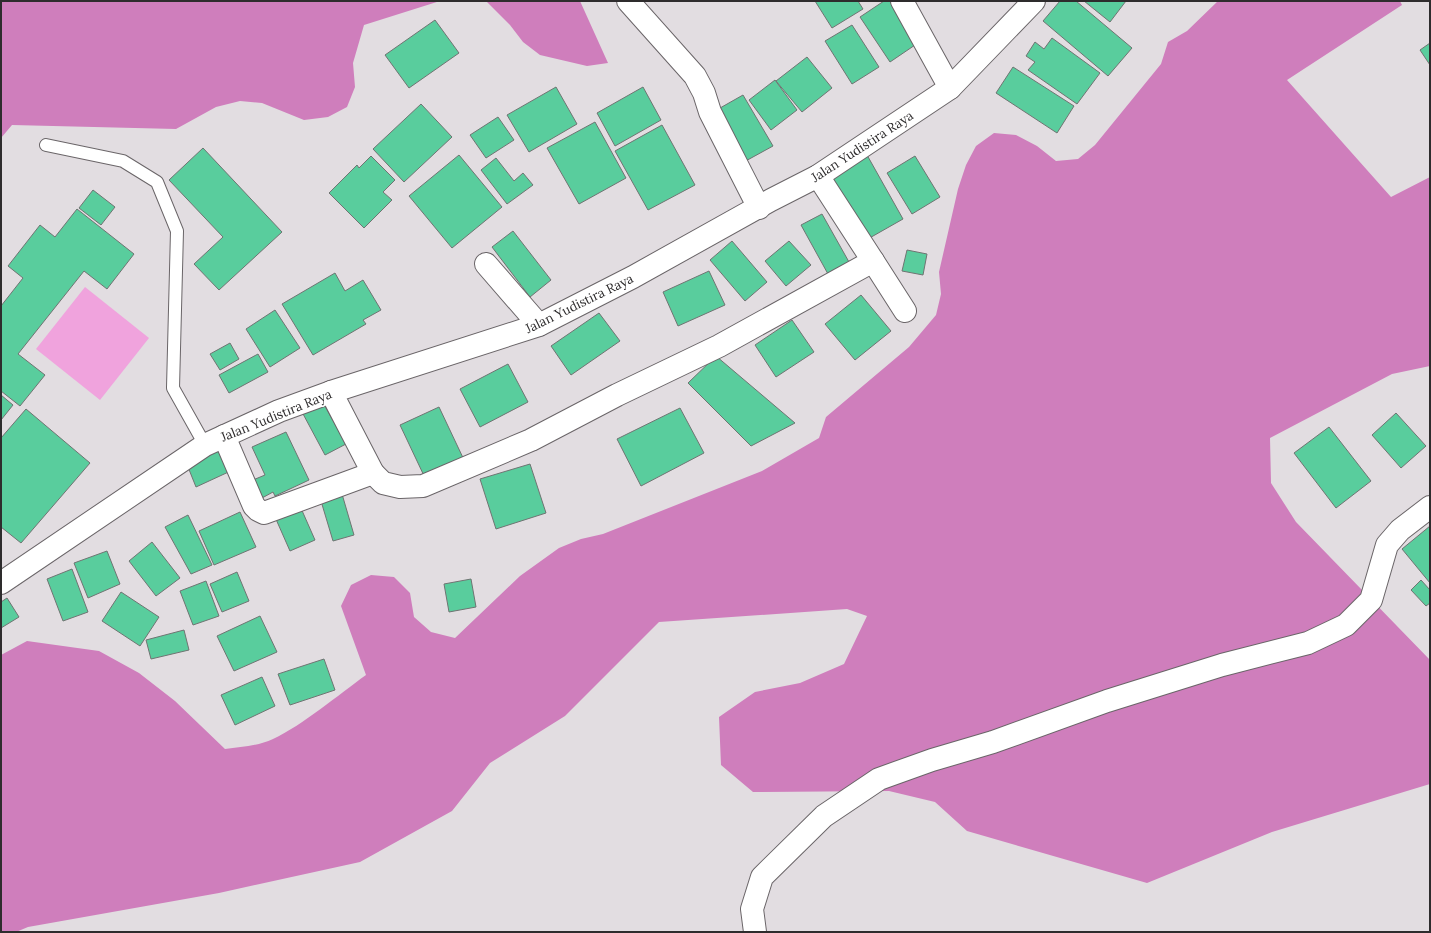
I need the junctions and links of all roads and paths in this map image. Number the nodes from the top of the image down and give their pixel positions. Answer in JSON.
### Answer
{"nodes":[{"id":1,"x":628,"y":1,"type":"edge"},
{"id":2,"x":902,"y":1,"type":"edge"},
{"id":3,"x":1034,"y":1,"type":"edge"},
{"id":4,"x":950,"y":88,"type":"junction"},
{"id":5,"x":46,"y":146,"type":"dead end"},
{"id":6,"x":818,"y":176,"type":"junction"},
{"id":7,"x":759,"y":208,"type":"junction"},
{"id":8,"x":873,"y":261,"type":"junction"},
{"id":9,"x":486,"y":264,"type":"dead end"},
{"id":10,"x":905,"y":311,"type":"dead end"},
{"id":11,"x":539,"y":325,"type":"junction"},
{"id":12,"x":331,"y":392,"type":"junction"},
{"id":13,"x":224,"y":436,"type":"junction"},
{"id":14,"x":205,"y":445,"type":"junction"},
{"id":15,"x":373,"y":473,"type":"junction"},
{"id":16,"x":1430,"y":507,"type":"edge"},
{"id":17,"x":1,"y":583,"type":"edge"},
{"id":18,"x":755,"y":932,"type":"edge"}],
"edges":[{"from":1,"to":7,"type":"street"},
{"from":2,"to":4,"type":"street"},
{"from":3,"to":4,"type":"street","name":"Jalan Yudistira Raya"},
{"from":4,"to":6,"type":"street","name":"Jalan Yudistira Raya"},
{"from":5,"to":14,"type":"lane"},
{"from":6,"to":7,"type":"street","name":"Jalan Yudistira Raya"},
{"from":6,"to":8,"type":"street"},
{"from":7,"to":11,"type":"street","name":"Jalan Yudistira Raya"},
{"from":8,"to":10,"type":"street"},
{"from":8,"to":15,"type":"street"},
{"from":9,"to":11,"type":"street"},
{"from":11,"to":12,"type":"street","name":"Jalan Yudistira Raya"},
{"from":12,"to":13,"type":"street","name":"Jalan Yudistira Raya"},
{"from":12,"to":15,"type":"street"},
{"from":13,"to":14,"type":"street","name":"Jalan Yudistira Raya"},
{"from":13,"to":15,"type":"street"},
{"from":14,"to":17,"type":"street","name":"Jalan Yudistira Raya"},
{"from":16,"to":18,"type":"street"}]}
